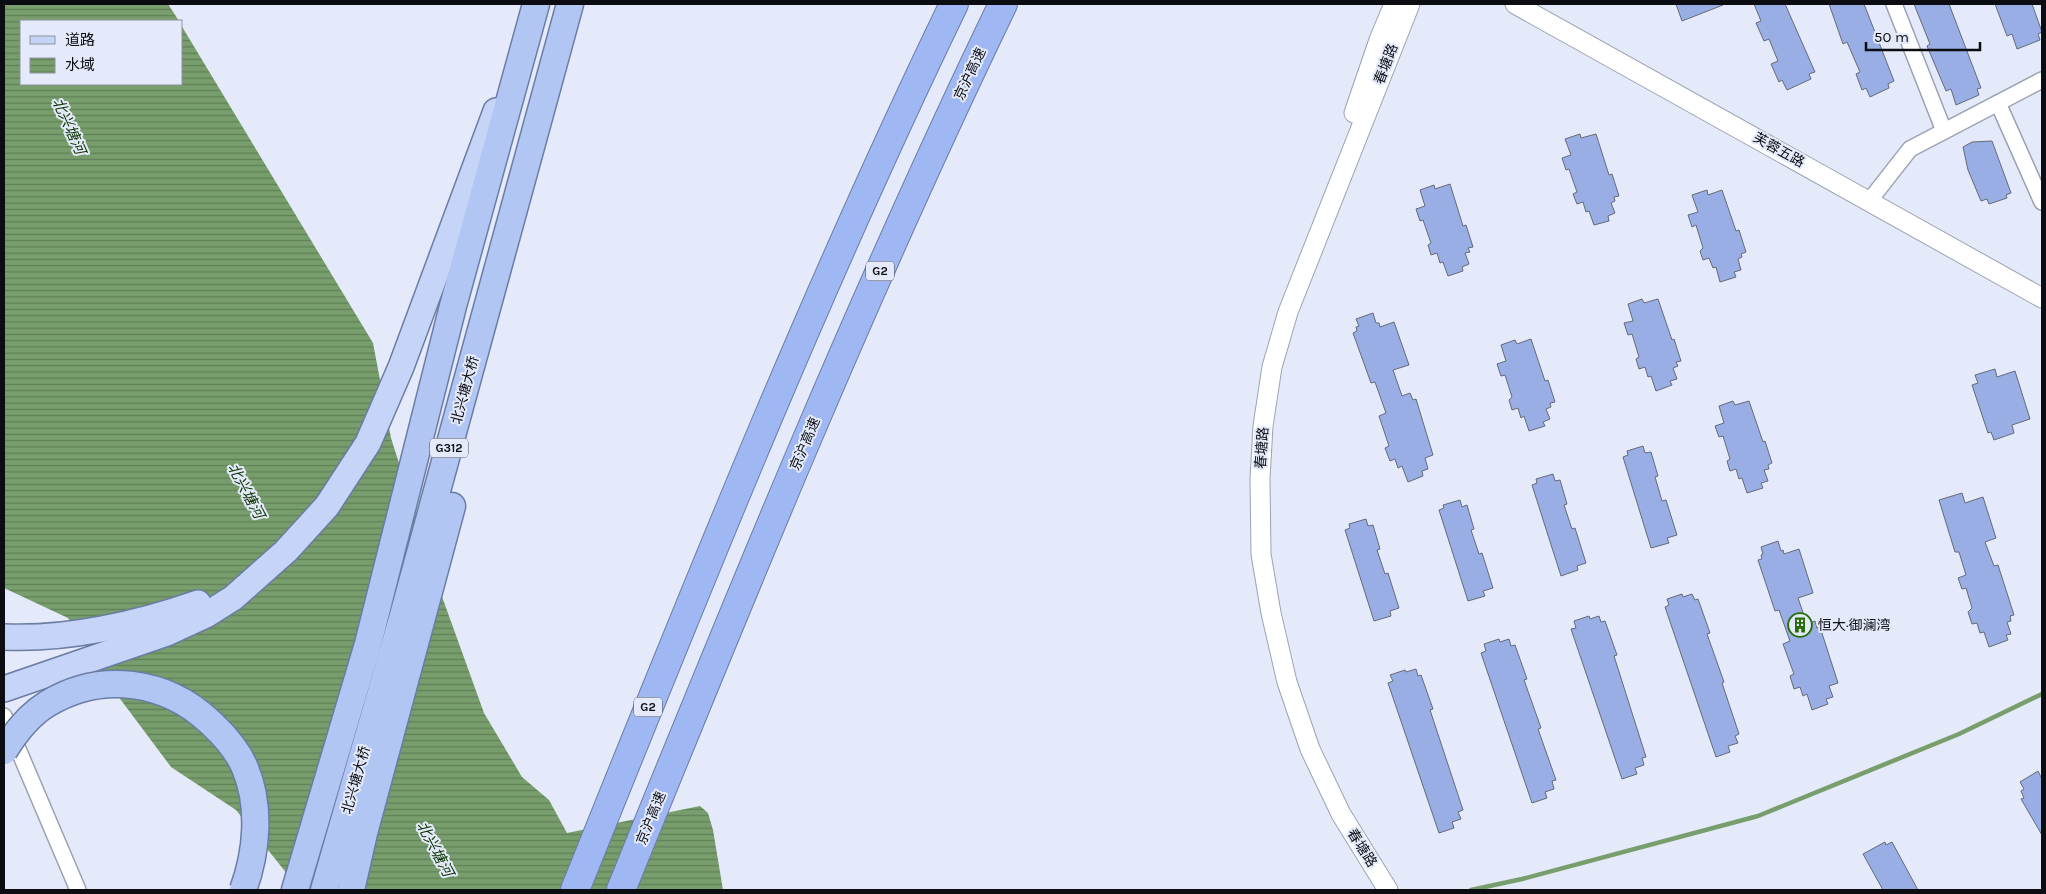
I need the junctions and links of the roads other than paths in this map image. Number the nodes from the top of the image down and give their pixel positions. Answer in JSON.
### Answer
{"nodes":[{"id":1,"x":536,"y":4,"type":"edge"},
{"id":2,"x":570,"y":4,"type":"edge"},
{"id":3,"x":954,"y":4,"type":"edge"},
{"id":4,"x":1003,"y":4,"type":"edge"},
{"id":5,"x":1394,"y":4,"type":"edge"},
{"id":6,"x":1410,"y":4,"type":"edge"},
{"id":7,"x":1515,"y":4,"type":"edge"},
{"id":8,"x":1894,"y":4,"type":"edge"},
{"id":9,"x":2042,"y":80,"type":"edge"},
{"id":10,"x":1998,"y":103,"type":"junction"},
{"id":11,"x":1944,"y":131,"type":"junction"},
{"id":12,"x":1870,"y":200,"type":"junction"},
{"id":13,"x":2042,"y":202,"type":"edge"},
{"id":14,"x":2042,"y":298,"type":"edge"},
{"id":15,"x":254,"y":577,"type":"junction"},
{"id":16,"x":4,"y":637,"type":"edge"},
{"id":17,"x":4,"y":689,"type":"edge"},
{"id":18,"x":4,"y":716,"type":"edge"},
{"id":19,"x":4,"y":751,"type":"edge"},
{"id":20,"x":364,"y":833,"type":"junction"},
{"id":21,"x":1383,"y":888,"type":"edge"},
{"id":22,"x":78,"y":890,"type":"edge"},
{"id":23,"x":244,"y":890,"type":"edge"},
{"id":24,"x":295,"y":890,"type":"edge"},
{"id":25,"x":324,"y":890,"type":"edge"},
{"id":26,"x":344,"y":890,"type":"edge"},
{"id":27,"x":350,"y":890,"type":"edge"},
{"id":28,"x":574,"y":890,"type":"edge"},
{"id":29,"x":622,"y":890,"type":"edge"}],
"edges":[{"from":1,"to":15,"type":"main road"},
{"from":1,"to":24,"type":"highway","name":"北兴塘大桥","number":"G312"},
{"from":2,"to":20,"type":"highway"},
{"from":2,"to":25,"type":"highway","name":"北兴塘大桥","number":"G312"},
{"from":3,"to":28,"type":"highway","number":"G2"},
{"from":4,"to":29,"type":"highway","name":"京沪高速","number":"G2"},
{"from":5,"to":21,"type":"street","name":"春塘路"},
{"from":6,"to":21,"type":"street","name":"春塘路"},
{"from":7,"to":12,"type":"street","name":"芙蓉五路"},
{"from":8,"to":11,"type":"street"},
{"from":9,"to":10,"type":"street"},
{"from":10,"to":11,"type":"street"},
{"from":10,"to":13,"type":"street"},
{"from":11,"to":12,"type":"street"},
{"from":12,"to":14,"type":"street","name":"芙蓉五路"},
{"from":15,"to":16,"type":"main road"},
{"from":15,"to":17,"type":"main road"},
{"from":18,"to":22,"type":"street"},
{"from":19,"to":23,"type":"highway","bridge":true},
{"from":20,"to":26,"type":"highway"},
{"from":20,"to":27,"type":"highway"}]}
